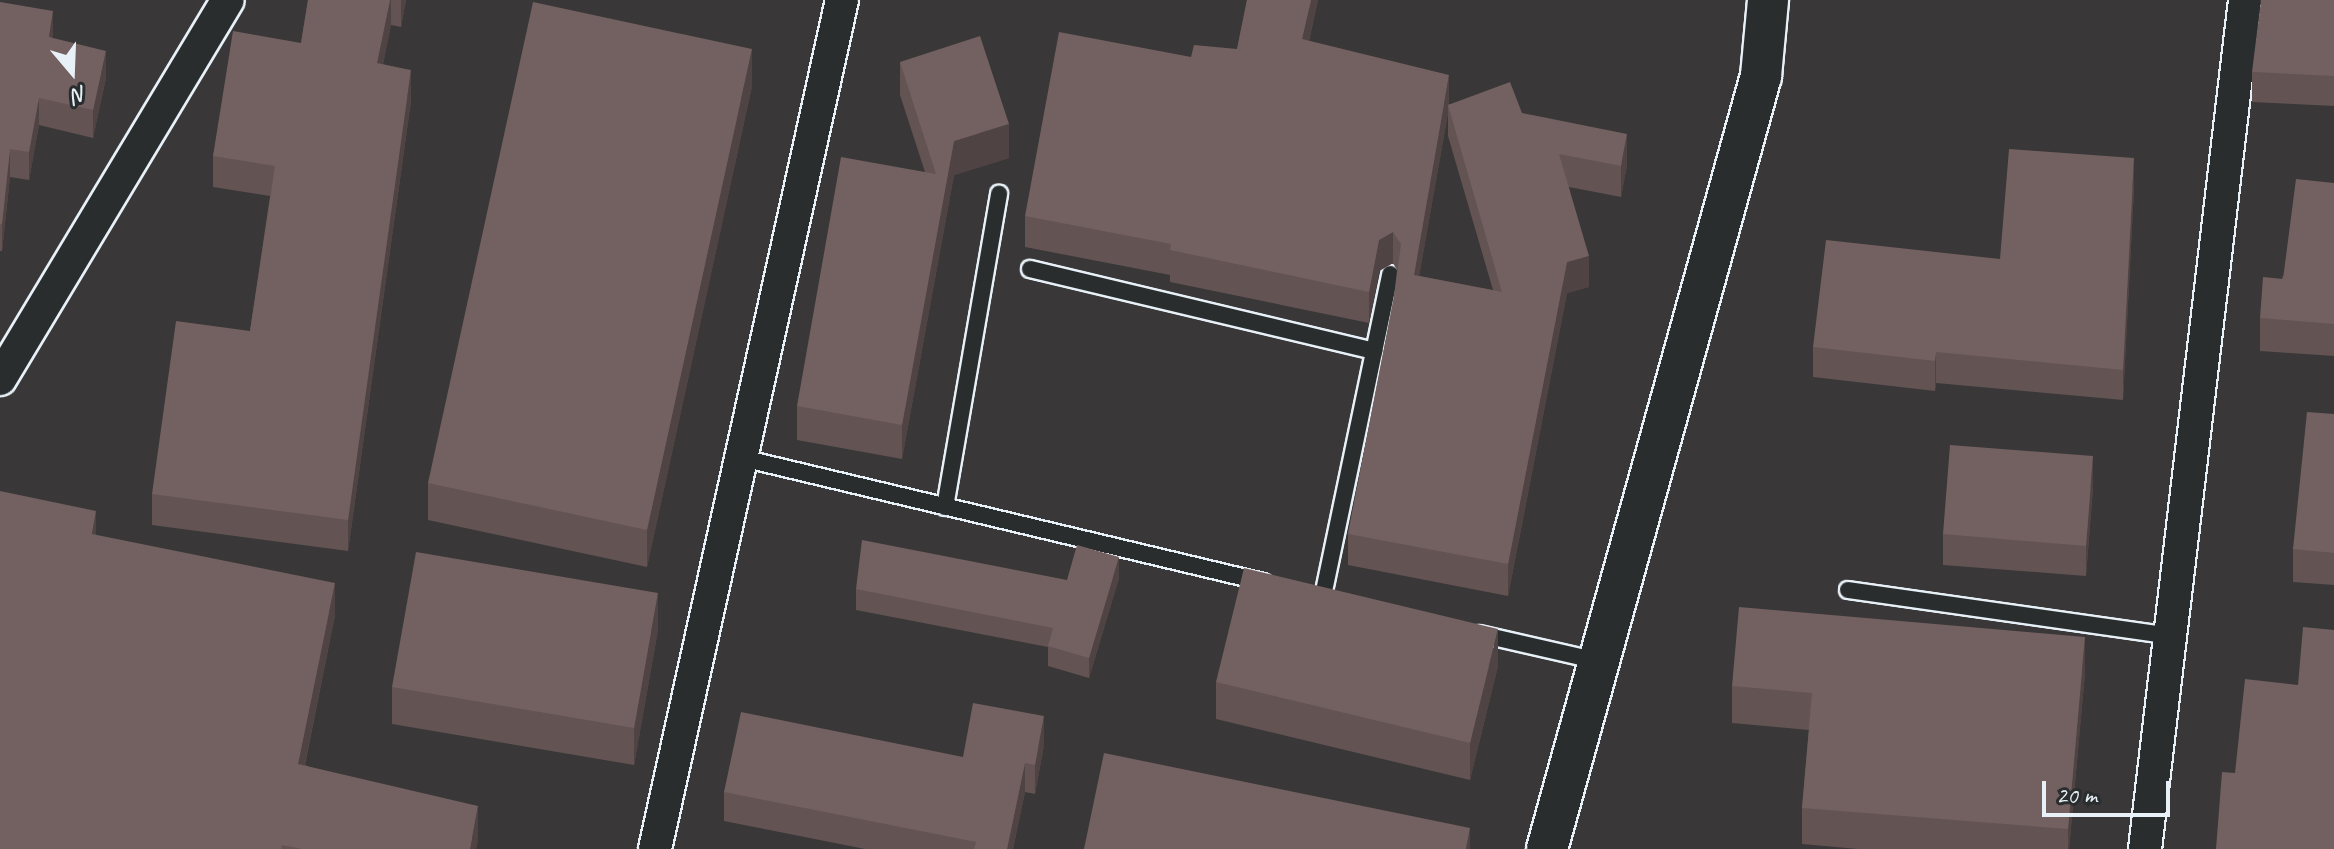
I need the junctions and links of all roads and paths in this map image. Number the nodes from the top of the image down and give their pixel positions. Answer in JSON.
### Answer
{"nodes":[{"id":1,"x":228,"y":0,"type":"edge"},
{"id":2,"x":842,"y":0,"type":"edge"},
{"id":3,"x":1768,"y":0,"type":"edge"},
{"id":4,"x":2245,"y":0,"type":"edge"},
{"id":5,"x":999,"y":194,"type":"dead end"},
{"id":6,"x":1030,"y":269,"type":"dead end"},
{"id":7,"x":1390,"y":274,"type":"dead end"},
{"id":8,"x":1374,"y":351,"type":"junction"},
{"id":9,"x":0,"y":379,"type":"edge"},
{"id":10,"x":742,"y":458,"type":"junction"},
{"id":11,"x":945,"y":507,"type":"junction"},
{"id":12,"x":1278,"y":585,"type":"edge"},
{"id":13,"x":1848,"y":590,"type":"dead end"},
{"id":14,"x":1323,"y":596,"type":"edge"},
{"id":15,"x":1462,"y":630,"type":"edge"},
{"id":16,"x":2170,"y":636,"type":"junction"},
{"id":17,"x":1599,"y":662,"type":"junction"},
{"id":18,"x":655,"y":849,"type":"edge"},
{"id":19,"x":1547,"y":849,"type":"edge"},
{"id":20,"x":2145,"y":849,"type":"edge"}],
"edges":[{"from":1,"to":9,"type":"street"},
{"from":2,"to":10,"type":"street"},
{"from":3,"to":17,"type":"street"},
{"from":4,"to":16,"type":"street"},
{"from":5,"to":11,"type":"lane"},
{"from":6,"to":8,"type":"lane"},
{"from":7,"to":8,"type":"lane"},
{"from":8,"to":14,"type":"lane"},
{"from":10,"to":11,"type":"lane"},
{"from":10,"to":18,"type":"street"},
{"from":11,"to":12,"type":"lane"},
{"from":13,"to":16,"type":"lane"},
{"from":15,"to":17,"type":"lane"},
{"from":16,"to":20,"type":"street"},
{"from":17,"to":19,"type":"street"}]}
